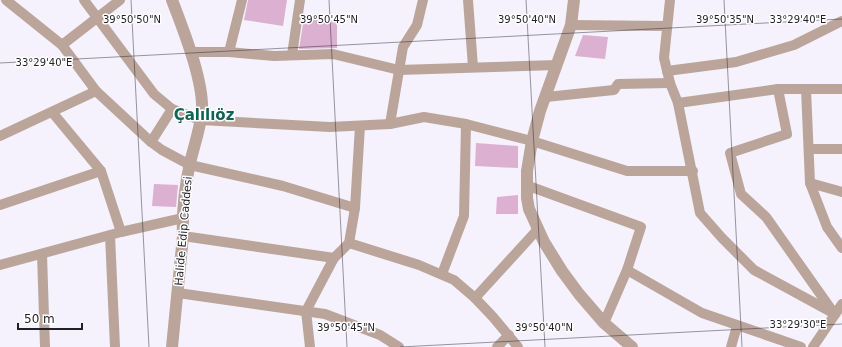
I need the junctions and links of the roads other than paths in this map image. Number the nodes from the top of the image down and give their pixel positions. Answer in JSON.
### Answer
{"nodes":[{"id":1,"x":6,"y":0,"type":"edge"},
{"id":2,"x":84,"y":0,"type":"edge"},
{"id":3,"x":120,"y":0,"type":"edge"},
{"id":4,"x":172,"y":0,"type":"edge"},
{"id":5,"x":242,"y":0,"type":"edge"},
{"id":6,"x":300,"y":0,"type":"edge"},
{"id":7,"x":423,"y":0,"type":"edge"},
{"id":8,"x":468,"y":0,"type":"edge"},
{"id":9,"x":574,"y":0,"type":"edge"},
{"id":10,"x":670,"y":0,"type":"edge"},
{"id":11,"x":96,"y":18,"type":"junction"},
{"id":12,"x":842,"y":21,"type":"edge"},
{"id":13,"x":571,"y":26,"type":"junction"},
{"id":14,"x":667,"y":26,"type":"junction"},
{"id":15,"x":62,"y":45,"type":"junction"},
{"id":16,"x":190,"y":52,"type":"junction"},
{"id":17,"x":229,"y":52,"type":"junction"},
{"id":18,"x":292,"y":55,"type":"junction"},
{"id":19,"x":557,"y":65,"type":"junction"},
{"id":20,"x":472,"y":67,"type":"junction"},
{"id":21,"x":399,"y":70,"type":"junction"},
{"id":22,"x":667,"y":71,"type":"junction"},
{"id":23,"x":670,"y":83,"type":"junction"},
{"id":24,"x":778,"y":89,"type":"junction"},
{"id":25,"x":806,"y":89,"type":"junction"},
{"id":26,"x":842,"y":89,"type":"edge"},
{"id":27,"x":96,"y":91,"type":"junction"},
{"id":28,"x":546,"y":97,"type":"junction"},
{"id":29,"x":678,"y":103,"type":"junction"},
{"id":30,"x":172,"y":109,"type":"junction"},
{"id":31,"x":52,"y":112,"type":"junction"},
{"id":32,"x":200,"y":120,"type":"junction"},
{"id":33,"x":390,"y":124,"type":"junction"},
{"id":34,"x":466,"y":124,"type":"junction"},
{"id":35,"x":360,"y":126,"type":"junction"},
{"id":36,"x":0,"y":136,"type":"edge"},
{"id":37,"x":532,"y":141,"type":"junction"},
{"id":38,"x":151,"y":142,"type":"junction"},
{"id":39,"x":808,"y":149,"type":"junction"},
{"id":40,"x":842,"y":149,"type":"edge"},
{"id":41,"x":190,"y":165,"type":"junction"},
{"id":42,"x":101,"y":171,"type":"junction"},
{"id":43,"x":692,"y":171,"type":"junction"},
{"id":44,"x":810,"y":183,"type":"junction"},
{"id":45,"x":526,"y":185,"type":"junction"},
{"id":46,"x":842,"y":192,"type":"edge"},
{"id":47,"x":0,"y":206,"type":"edge"},
{"id":48,"x":355,"y":208,"type":"junction"},
{"id":49,"x":183,"y":218,"type":"junction"},
{"id":50,"x":538,"y":230,"type":"junction"},
{"id":51,"x":121,"y":232,"type":"junction"},
{"id":52,"x":110,"y":235,"type":"junction"},
{"id":53,"x":183,"y":236,"type":"junction"},
{"id":54,"x":349,"y":243,"type":"junction"},
{"id":55,"x":842,"y":248,"type":"edge"},
{"id":56,"x":42,"y":254,"type":"junction"},
{"id":57,"x":334,"y":258,"type":"junction"},
{"id":58,"x":0,"y":264,"type":"edge"},
{"id":59,"x":627,"y":270,"type":"junction"},
{"id":60,"x":442,"y":274,"type":"junction"},
{"id":61,"x":178,"y":293,"type":"junction"},
{"id":62,"x":475,"y":298,"type":"junction"},
{"id":63,"x":842,"y":304,"type":"edge"},
{"id":64,"x":306,"y":311,"type":"junction"},
{"id":65,"x":834,"y":314,"type":"junction"},
{"id":66,"x":604,"y":323,"type":"junction"},
{"id":67,"x":737,"y":326,"type":"junction"},
{"id":68,"x":509,"y":335,"type":"junction"},
{"id":69,"x":45,"y":347,"type":"edge"},
{"id":70,"x":115,"y":347,"type":"edge"},
{"id":71,"x":172,"y":347,"type":"edge"},
{"id":72,"x":310,"y":347,"type":"edge"},
{"id":73,"x":399,"y":347,"type":"edge"},
{"id":74,"x":497,"y":347,"type":"edge"},
{"id":75,"x":518,"y":347,"type":"edge"},
{"id":76,"x":632,"y":347,"type":"edge"},
{"id":77,"x":731,"y":347,"type":"edge"},
{"id":78,"x":801,"y":347,"type":"edge"},
{"id":79,"x":813,"y":347,"type":"edge"}],
"edges":[{"from":1,"to":15,"type":"street"},
{"from":2,"to":11,"type":"street"},
{"from":3,"to":11,"type":"street"},
{"from":4,"to":16,"type":"street","name":"Halide Edip Caddesi"},
{"from":5,"to":17,"type":"street"},
{"from":6,"to":18,"type":"street"},
{"from":7,"to":21,"type":"street"},
{"from":8,"to":20,"type":"street"},
{"from":9,"to":13,"type":"street"},
{"from":10,"to":14,"type":"street"},
{"from":11,"to":15,"type":"street"},
{"from":11,"to":30,"type":"street"},
{"from":12,"to":22,"type":"street"},
{"from":13,"to":14,"type":"street"},
{"from":13,"to":19,"type":"street"},
{"from":14,"to":22,"type":"street"},
{"from":15,"to":27,"type":"street"},
{"from":16,"to":17,"type":"street"},
{"from":16,"to":32,"type":"street","name":"Halide Edip Caddesi"},
{"from":17,"to":18,"type":"street"},
{"from":18,"to":21,"type":"street"},
{"from":19,"to":20,"type":"street"},
{"from":19,"to":28,"type":"street"},
{"from":20,"to":21,"type":"street"},
{"from":21,"to":33,"type":"street"},
{"from":22,"to":23,"type":"street"},
{"from":23,"to":28,"type":"street"},
{"from":23,"to":29,"type":"street"},
{"from":24,"to":25,"type":"street"},
{"from":24,"to":29,"type":"street"},
{"from":24,"to":65,"type":"street"},
{"from":25,"to":26,"type":"street"},
{"from":25,"to":39,"type":"street"},
{"from":27,"to":31,"type":"street"},
{"from":27,"to":38,"type":"street"},
{"from":28,"to":37,"type":"street"},
{"from":29,"to":43,"type":"street"},
{"from":30,"to":32,"type":"street"},
{"from":30,"to":38,"type":"street"},
{"from":31,"to":36,"type":"street"},
{"from":31,"to":42,"type":"street"},
{"from":32,"to":35,"type":"street"},
{"from":32,"to":41,"type":"street","name":"Halide Edip Caddesi"},
{"from":33,"to":34,"type":"street"},
{"from":33,"to":35,"type":"street"},
{"from":34,"to":37,"type":"street"},
{"from":34,"to":60,"type":"street"},
{"from":35,"to":48,"type":"street"},
{"from":37,"to":43,"type":"street"},
{"from":37,"to":45,"type":"street"},
{"from":38,"to":41,"type":"street"},
{"from":39,"to":40,"type":"street"},
{"from":39,"to":44,"type":"street"},
{"from":41,"to":48,"type":"street"},
{"from":41,"to":49,"type":"street","name":"Halide Edip Caddesi"},
{"from":42,"to":47,"type":"street"},
{"from":42,"to":51,"type":"street"},
{"from":43,"to":65,"type":"street"},
{"from":44,"to":46,"type":"street"},
{"from":44,"to":55,"type":"street"},
{"from":45,"to":50,"type":"street"},
{"from":45,"to":59,"type":"street"},
{"from":48,"to":54,"type":"street"},
{"from":49,"to":51,"type":"street"},
{"from":49,"to":53,"type":"street","name":"Halide Edip Caddesi"},
{"from":50,"to":62,"type":"street"},
{"from":50,"to":66,"type":"street"},
{"from":51,"to":52,"type":"street"},
{"from":52,"to":56,"type":"street"},
{"from":52,"to":70,"type":"street"},
{"from":53,"to":57,"type":"street"},
{"from":53,"to":61,"type":"street","name":"Halide Edip Caddesi"},
{"from":54,"to":57,"type":"street"},
{"from":54,"to":60,"type":"street"},
{"from":56,"to":58,"type":"street"},
{"from":56,"to":69,"type":"street"},
{"from":57,"to":64,"type":"street"},
{"from":59,"to":66,"type":"street"},
{"from":59,"to":67,"type":"street"},
{"from":60,"to":62,"type":"street"},
{"from":61,"to":64,"type":"street"},
{"from":61,"to":71,"type":"street","name":"Halide Edip Caddesi"},
{"from":62,"to":68,"type":"street"},
{"from":63,"to":65,"type":"street"},
{"from":64,"to":72,"type":"street"},
{"from":64,"to":73,"type":"street"},
{"from":65,"to":79,"type":"street"},
{"from":66,"to":76,"type":"street"},
{"from":67,"to":77,"type":"street"},
{"from":67,"to":78,"type":"street"},
{"from":68,"to":74,"type":"street"},
{"from":68,"to":75,"type":"street"}]}
